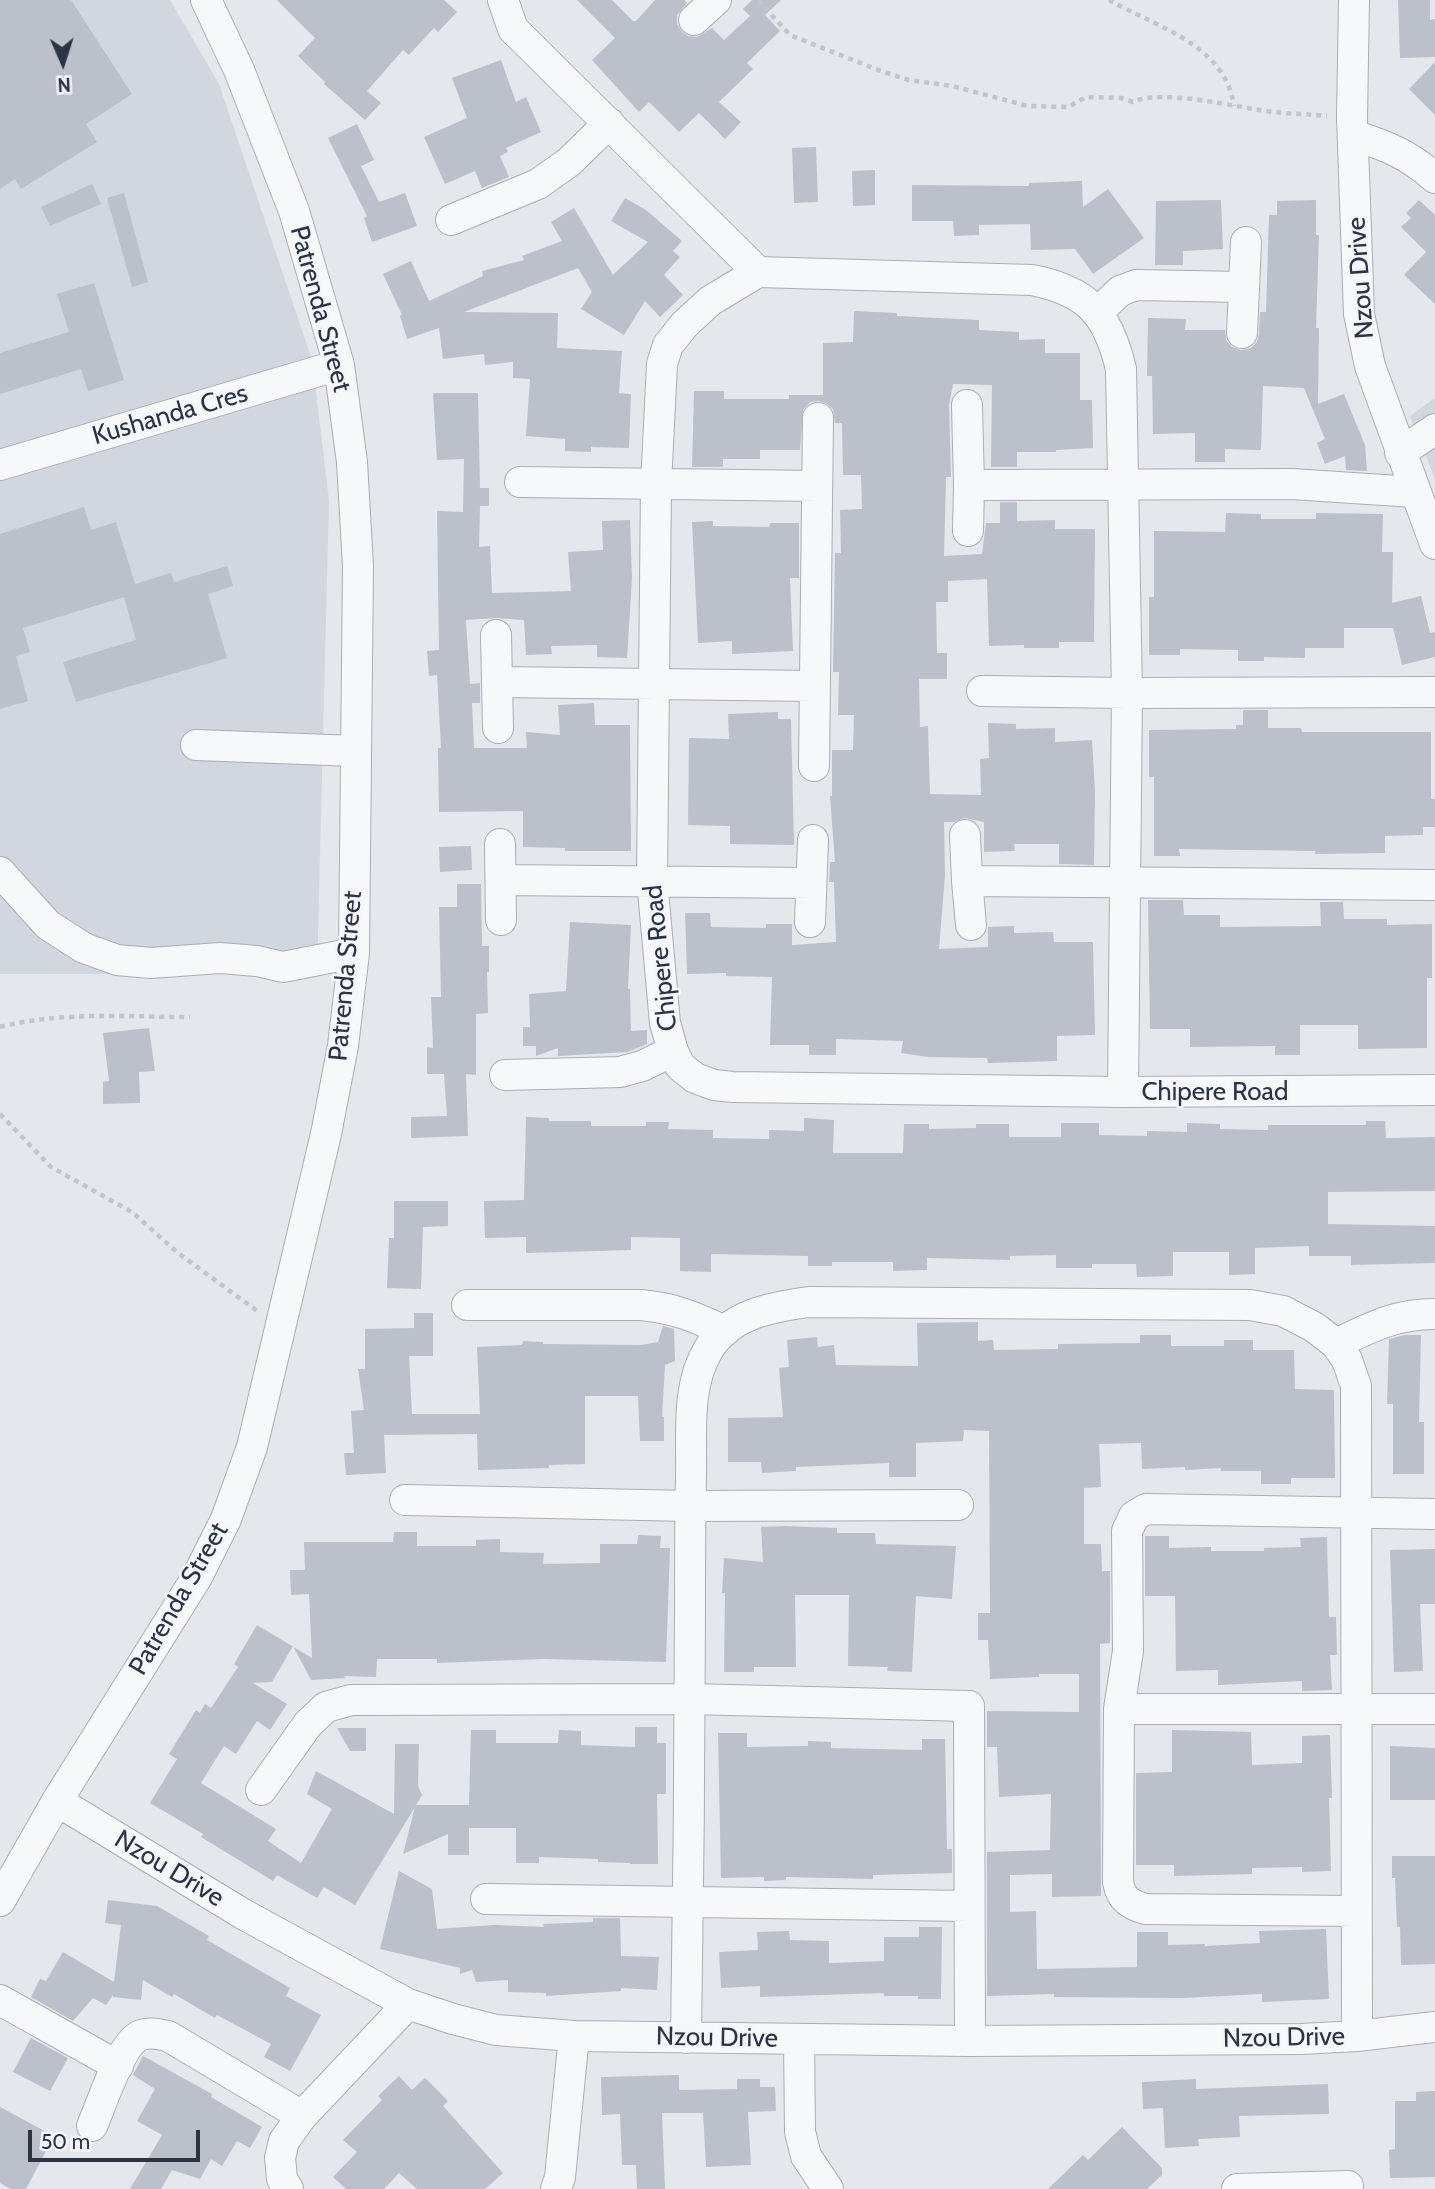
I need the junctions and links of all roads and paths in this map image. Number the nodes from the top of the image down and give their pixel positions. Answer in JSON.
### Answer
{"nodes":[{"id":1,"x":206,"y":0,"type":"edge"},
{"id":2,"x":503,"y":0,"type":"edge"},
{"id":3,"x":716,"y":0,"type":"edge"},
{"id":4,"x":758,"y":0,"type":"edge"},
{"id":5,"x":1109,"y":0,"type":"edge"},
{"id":6,"x":1354,"y":0,"type":"edge"},
{"id":7,"x":694,"y":20,"type":"dead end"},
{"id":8,"x":1234,"y":106,"type":"junction"},
{"id":9,"x":609,"y":123,"type":"junction"},
{"id":10,"x":1353,"y":127,"type":"junction"},
{"id":11,"x":1435,"y":178,"type":"edge"},
{"id":12,"x":451,"y":220,"type":"dead end"},
{"id":13,"x":1246,"y":242,"type":"dead end"},
{"id":14,"x":746,"y":279,"type":"junction"},
{"id":15,"x":1244,"y":287,"type":"junction"},
{"id":16,"x":1098,"y":312,"type":"junction"},
{"id":17,"x":1242,"y":333,"type":"dead end"},
{"id":18,"x":339,"y":365,"type":"junction"},
{"id":19,"x":967,"y":405,"type":"dead end"},
{"id":20,"x":818,"y":418,"type":"dead end"},
{"id":21,"x":1435,"y":429,"type":"edge"},
{"id":22,"x":1401,"y":453,"type":"junction"},
{"id":23,"x":0,"y":465,"type":"edge"},
{"id":24,"x":520,"y":482,"type":"dead end"},
{"id":25,"x":656,"y":485,"type":"junction"},
{"id":26,"x":968,"y":485,"type":"junction"},
{"id":27,"x":1123,"y":485,"type":"junction"},
{"id":28,"x":817,"y":486,"type":"junction"},
{"id":29,"x":1415,"y":492,"type":"junction"},
{"id":30,"x":968,"y":531,"type":"dead end"},
{"id":31,"x":1435,"y":544,"type":"edge"},
{"id":32,"x":496,"y":635,"type":"dead end"},
{"id":33,"x":498,"y":682,"type":"junction"},
{"id":34,"x":654,"y":685,"type":"junction"},
{"id":35,"x":814,"y":685,"type":"junction"},
{"id":36,"x":982,"y":691,"type":"dead end"},
{"id":37,"x":1435,"y":692,"type":"edge"},
{"id":38,"x":1127,"y":693,"type":"junction"},
{"id":39,"x":498,"y":728,"type":"dead end"},
{"id":40,"x":196,"y":745,"type":"dead end"},
{"id":41,"x":356,"y":751,"type":"junction"},
{"id":42,"x":814,"y":766,"type":"dead end"},
{"id":43,"x":965,"y":835,"type":"dead end"},
{"id":44,"x":813,"y":840,"type":"dead end"},
{"id":45,"x":500,"y":844,"type":"dead end"},
{"id":46,"x":0,"y":872,"type":"edge"},
{"id":47,"x":501,"y":880,"type":"junction"},
{"id":48,"x":652,"y":880,"type":"junction"},
{"id":49,"x":967,"y":881,"type":"junction"},
{"id":50,"x":1125,"y":881,"type":"junction"},
{"id":51,"x":811,"y":883,"type":"junction"},
{"id":52,"x":1435,"y":885,"type":"edge"},
{"id":53,"x":501,"y":920,"type":"dead end"},
{"id":54,"x":810,"y":922,"type":"dead end"},
{"id":55,"x":971,"y":925,"type":"dead end"},
{"id":56,"x":354,"y":953,"type":"junction"},
{"id":57,"x":190,"y":1017,"type":"dead end"},
{"id":58,"x":0,"y":1027,"type":"edge"},
{"id":59,"x":673,"y":1051,"type":"junction"},
{"id":60,"x":505,"y":1074,"type":"dead end"},
{"id":61,"x":1435,"y":1090,"type":"edge"},
{"id":62,"x":1123,"y":1092,"type":"junction"},
{"id":63,"x":0,"y":1114,"type":"edge"},
{"id":64,"x":467,"y":1305,"type":"dead end"},
{"id":65,"x":1435,"y":1314,"type":"edge"},
{"id":66,"x":280,"y":1328,"type":"junction"},
{"id":67,"x":725,"y":1331,"type":"junction"},
{"id":68,"x":1336,"y":1344,"type":"junction"},
{"id":69,"x":405,"y":1500,"type":"dead end"},
{"id":70,"x":958,"y":1505,"type":"dead end"},
{"id":71,"x":691,"y":1506,"type":"junction"},
{"id":72,"x":1356,"y":1514,"type":"junction"},
{"id":73,"x":1435,"y":1514,"type":"edge"},
{"id":74,"x":690,"y":1699,"type":"junction"},
{"id":75,"x":1355,"y":1708,"type":"junction"},
{"id":76,"x":1119,"y":1709,"type":"junction"},
{"id":77,"x":1435,"y":1709,"type":"edge"},
{"id":78,"x":261,"y":1790,"type":"dead end"},
{"id":79,"x":57,"y":1801,"type":"junction"},
{"id":80,"x":10,"y":1858,"type":"edge"},
{"id":81,"x":1,"y":1899,"type":"edge"},
{"id":82,"x":486,"y":1899,"type":"dead end"},
{"id":83,"x":688,"y":1903,"type":"junction"},
{"id":84,"x":968,"y":1906,"type":"junction"},
{"id":85,"x":1356,"y":1912,"type":"junction"},
{"id":86,"x":0,"y":2000,"type":"edge"},
{"id":87,"x":408,"y":2004,"type":"junction"},
{"id":88,"x":1435,"y":2027,"type":"edge"},
{"id":89,"x":574,"y":2036,"type":"junction"},
{"id":90,"x":1357,"y":2036,"type":"junction"},
{"id":91,"x":686,"y":2038,"type":"junction"},
{"id":92,"x":799,"y":2039,"type":"junction"},
{"id":93,"x":970,"y":2041,"type":"junction"},
{"id":94,"x":118,"y":2066,"type":"junction"},
{"id":95,"x":302,"y":2116,"type":"junction"},
{"id":96,"x":92,"y":2126,"type":"dead end"},
{"id":97,"x":1348,"y":2186,"type":"dead end"},
{"id":98,"x":288,"y":2189,"type":"edge"},
{"id":99,"x":556,"y":2189,"type":"edge"},
{"id":100,"x":828,"y":2189,"type":"edge"},
{"id":101,"x":1237,"y":2189,"type":"edge"}],
"edges":[{"from":1,"to":18,"type":"street","name":"Patrenda Street"},
{"from":2,"to":9,"type":"street"},
{"from":3,"to":7,"type":"street"},
{"from":4,"to":8,"type":"path"},
{"from":5,"to":8,"type":"path"},
{"from":6,"to":10,"type":"street","name":"Nzou Drive"},
{"from":8,"to":10,"type":"path"},
{"from":9,"to":12,"type":"street"},
{"from":9,"to":14,"type":"street"},
{"from":10,"to":11,"type":"street"},
{"from":10,"to":22,"type":"street","name":"Nzou Drive"},
{"from":13,"to":15,"type":"street"},
{"from":14,"to":16,"type":"street"},
{"from":14,"to":25,"type":"street","name":"Chipere Road"},
{"from":15,"to":16,"type":"street"},
{"from":15,"to":17,"type":"street"},
{"from":16,"to":27,"type":"street"},
{"from":18,"to":23,"type":"street","name":"Kushanda Cres"},
{"from":18,"to":41,"type":"street","name":"Patrenda Street"},
{"from":19,"to":26,"type":"street"},
{"from":20,"to":28,"type":"street"},
{"from":21,"to":22,"type":"street"},
{"from":22,"to":29,"type":"street","name":"Nzou Drive"},
{"from":24,"to":25,"type":"street"},
{"from":25,"to":28,"type":"street"},
{"from":25,"to":34,"type":"street","name":"Chipere Road"},
{"from":26,"to":27,"type":"street"},
{"from":26,"to":30,"type":"street"},
{"from":27,"to":29,"type":"street"},
{"from":27,"to":38,"type":"street"},
{"from":28,"to":35,"type":"street"},
{"from":29,"to":31,"type":"street","name":"Nzou Drive"},
{"from":32,"to":33,"type":"street"},
{"from":33,"to":34,"type":"street"},
{"from":33,"to":39,"type":"street"},
{"from":34,"to":35,"type":"street"},
{"from":34,"to":48,"type":"street","name":"Chipere Road"},
{"from":35,"to":42,"type":"street"},
{"from":36,"to":38,"type":"street"},
{"from":37,"to":38,"type":"street"},
{"from":38,"to":50,"type":"street"},
{"from":40,"to":41,"type":"street"},
{"from":41,"to":56,"type":"street","name":"Patrenda Street"},
{"from":43,"to":49,"type":"street"},
{"from":44,"to":51,"type":"street"},
{"from":45,"to":47,"type":"street"},
{"from":46,"to":56,"type":"street"},
{"from":47,"to":48,"type":"street"},
{"from":47,"to":53,"type":"street"},
{"from":48,"to":51,"type":"street"},
{"from":48,"to":59,"type":"street","name":"Chipere Road"},
{"from":49,"to":50,"type":"street"},
{"from":49,"to":55,"type":"street"},
{"from":50,"to":52,"type":"street"},
{"from":50,"to":62,"type":"street"},
{"from":51,"to":54,"type":"street"},
{"from":56,"to":66,"type":"street","name":"Patrenda Street"},
{"from":57,"to":58,"type":"path"},
{"from":59,"to":60,"type":"street"},
{"from":59,"to":62,"type":"street","name":"Chipere Road"},
{"from":61,"to":62,"type":"street","name":"Chipere Road"},
{"from":63,"to":66,"type":"path"},
{"from":64,"to":67,"type":"street"},
{"from":65,"to":68,"type":"street"},
{"from":66,"to":79,"type":"street","name":"Patrenda Street"},
{"from":67,"to":68,"type":"street"},
{"from":67,"to":71,"type":"street"},
{"from":68,"to":72,"type":"street"},
{"from":69,"to":71,"type":"street"},
{"from":70,"to":71,"type":"street"},
{"from":71,"to":74,"type":"street"},
{"from":72,"to":73,"type":"street"},
{"from":72,"to":75,"type":"street"},
{"from":72,"to":76,"type":"street"},
{"from":74,"to":78,"type":"street"},
{"from":74,"to":83,"type":"street"},
{"from":74,"to":84,"type":"street"},
{"from":75,"to":76,"type":"street"},
{"from":75,"to":77,"type":"street"},
{"from":75,"to":85,"type":"street"},
{"from":76,"to":85,"type":"street"},
{"from":79,"to":80,"type":"street","name":"Patrenda Street"},
{"from":79,"to":87,"type":"street","name":"Nzou Drive"},
{"from":80,"to":81,"type":"street","name":"Patrenda Street"},
{"from":82,"to":83,"type":"street"},
{"from":83,"to":84,"type":"street"},
{"from":83,"to":91,"type":"street"},
{"from":84,"to":93,"type":"street"},
{"from":85,"to":90,"type":"street"},
{"from":86,"to":94,"type":"street"},
{"from":87,"to":89,"type":"street","name":"Nzou Drive"},
{"from":87,"to":95,"type":"street"},
{"from":88,"to":90,"type":"street","name":"Nzou Drive"},
{"from":89,"to":91,"type":"street","name":"Nzou Drive"},
{"from":89,"to":99,"type":"street"},
{"from":90,"to":93,"type":"street","name":"Nzou Drive"},
{"from":91,"to":92,"type":"street","name":"Nzou Drive"},
{"from":92,"to":93,"type":"street","name":"Nzou Drive"},
{"from":92,"to":100,"type":"street"},
{"from":94,"to":95,"type":"street"},
{"from":94,"to":96,"type":"street"},
{"from":95,"to":98,"type":"street"},
{"from":97,"to":101,"type":"street"}]}
